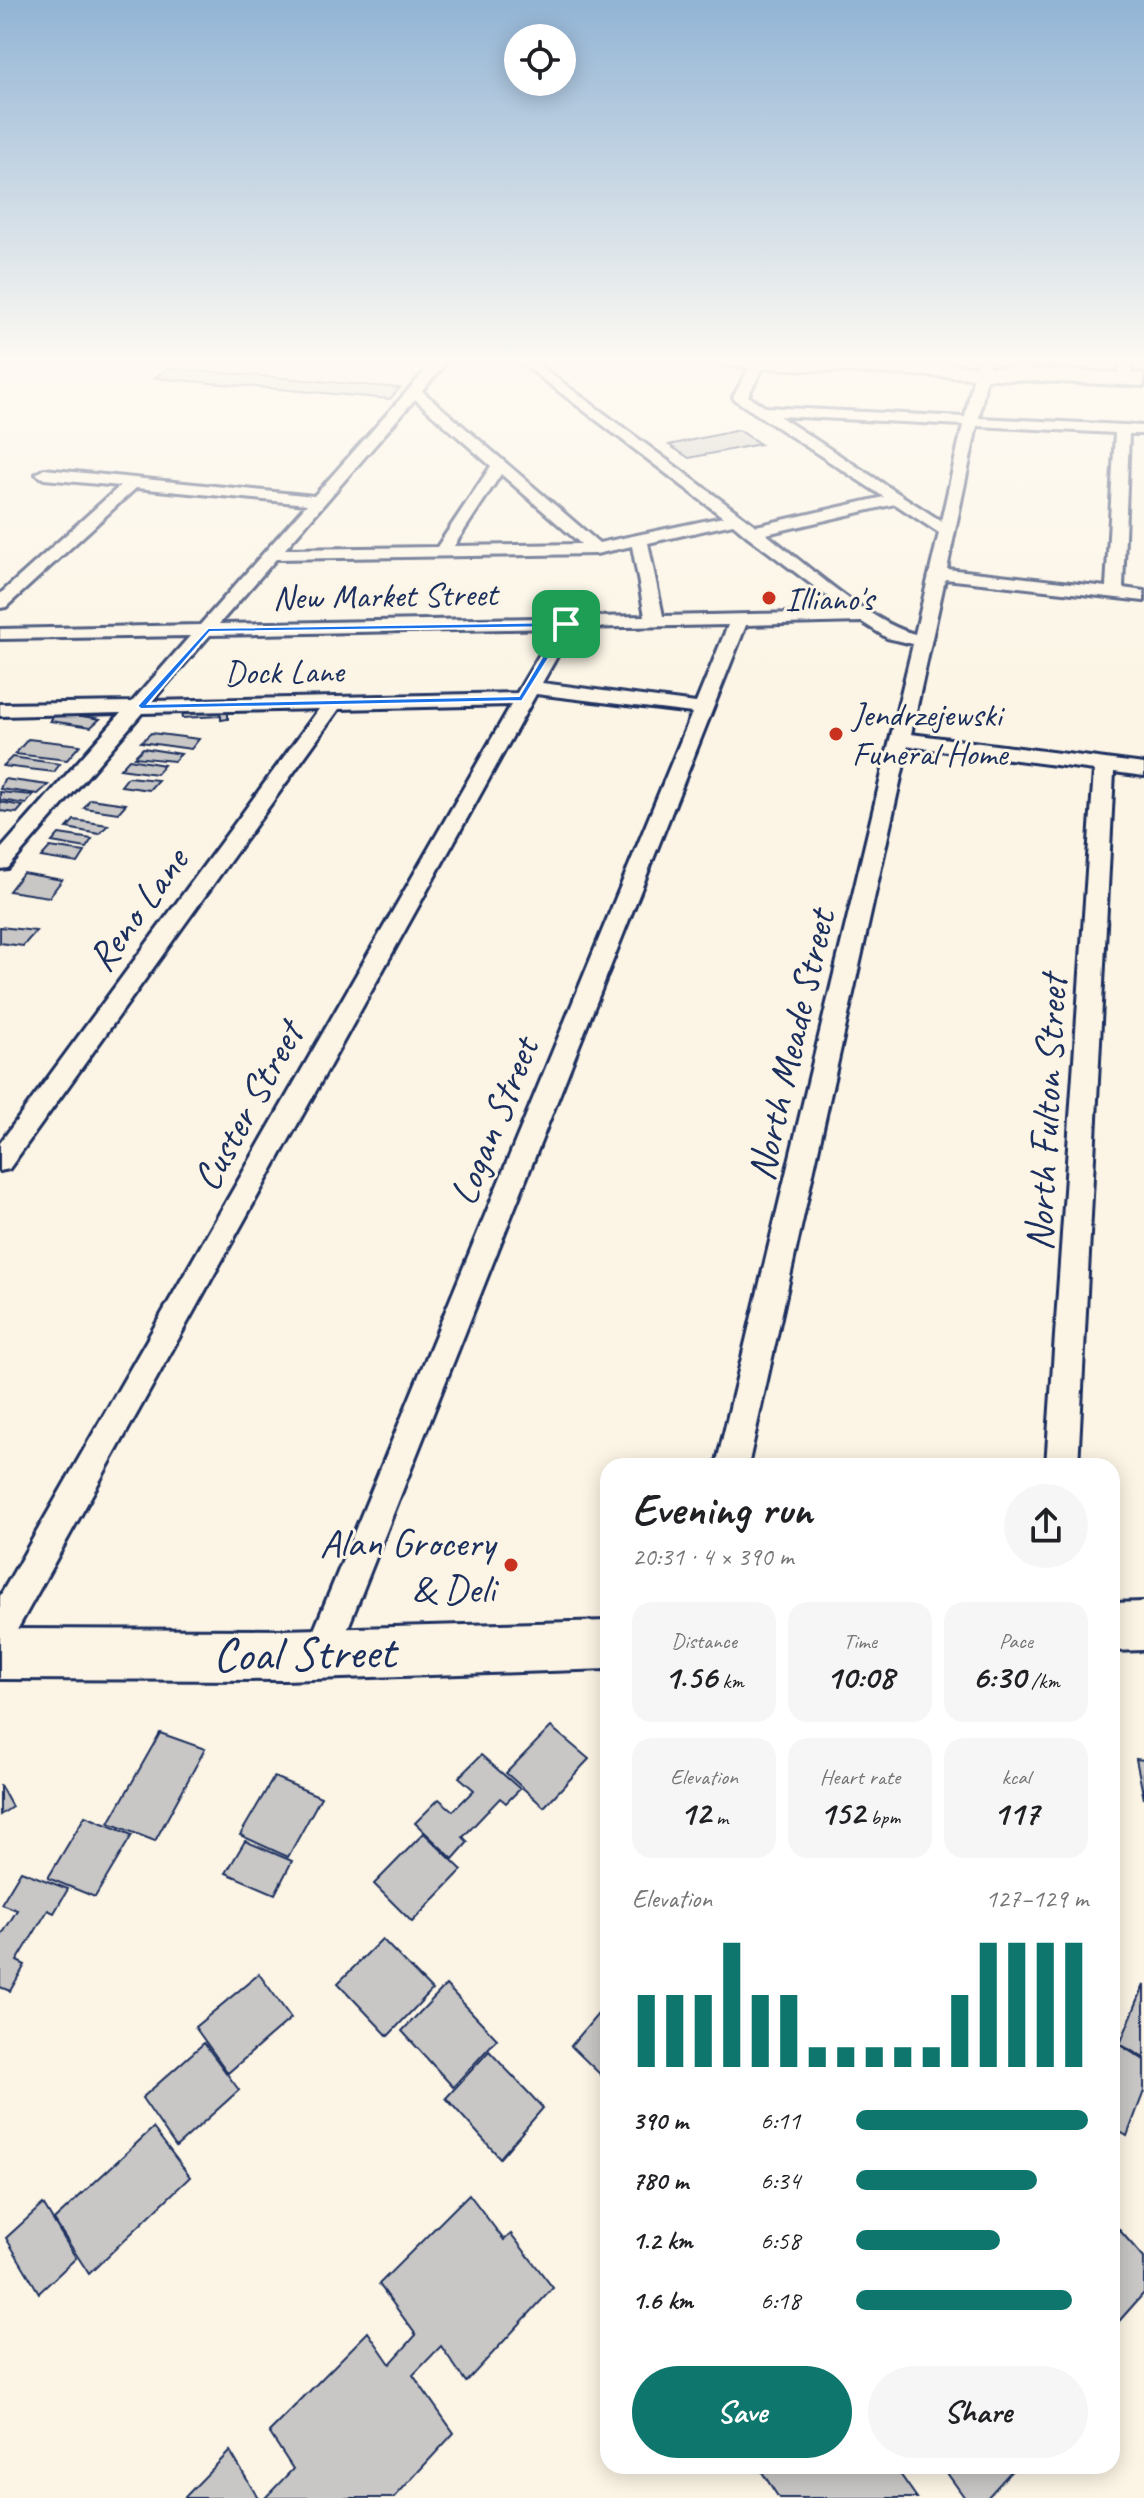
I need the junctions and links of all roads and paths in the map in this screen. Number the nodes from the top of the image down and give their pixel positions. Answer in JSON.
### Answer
{"nodes":[{"id":1,"x":73,"y":477,"type":"edge"},
{"id":2,"x":341,"y":477,"type":"edge"},
{"id":3,"x":492,"y":477,"type":"edge"},
{"id":4,"x":514,"y":477,"type":"edge"},
{"id":5,"x":679,"y":477,"type":"edge"},
{"id":6,"x":862,"y":477,"type":"edge"},
{"id":7,"x":957,"y":477,"type":"edge"},
{"id":8,"x":1120,"y":477,"type":"edge"},
{"id":9,"x":133,"y":482,"type":"junction"},
{"id":10,"x":897,"y":499,"type":"junction"},
{"id":11,"x":319,"y":501,"type":"junction"},
{"id":12,"x":736,"y":519,"type":"junction"},
{"id":13,"x":945,"y":530,"type":"junction"},
{"id":14,"x":752,"y":532,"type":"junction"},
{"id":15,"x":639,"y":539,"type":"junction"},
{"id":16,"x":596,"y":549,"type":"junction"},
{"id":17,"x":442,"y":552,"type":"junction"},
{"id":18,"x":274,"y":554,"type":"junction"},
{"id":19,"x":938,"y":573,"type":"junction"},
{"id":20,"x":1114,"y":593,"type":"junction"},
{"id":21,"x":1144,"y":596,"type":"edge"},
{"id":22,"x":0,"y":603,"type":"edge"},
{"id":23,"x":866,"y":617,"type":"junction"},
{"id":24,"x":739,"y":620,"type":"junction"},
{"id":25,"x":655,"y":622,"type":"junction"},
{"id":26,"x":566,"y":624,"type":"junction"},
{"id":27,"x":208,"y":630,"type":"junction"},
{"id":28,"x":9,"y":634,"type":"edge"},
{"id":29,"x":922,"y":641,"type":"junction"},
{"id":30,"x":0,"y":650,"type":"edge"},
{"id":31,"x":525,"y":693,"type":"junction"},
{"id":32,"x":335,"y":701,"type":"junction"},
{"id":33,"x":141,"y":706,"type":"junction"},
{"id":34,"x":702,"y":709,"type":"junction"},
{"id":35,"x":0,"y":710,"type":"edge"},
{"id":36,"x":900,"y":739,"type":"junction"},
{"id":37,"x":1104,"y":765,"type":"junction"},
{"id":38,"x":1144,"y":770,"type":"edge"},
{"id":39,"x":0,"y":863,"type":"edge"},
{"id":40,"x":0,"y":1162,"type":"edge"},
{"id":41,"x":734,"y":1458,"type":"edge"},
{"id":42,"x":1062,"y":1458,"type":"edge"},
{"id":43,"x":1144,"y":1626,"type":"edge"},
{"id":44,"x":1120,"y":1627,"type":"edge"},
{"id":45,"x":0,"y":1628,"type":"edge"},
{"id":46,"x":600,"y":1645,"type":"edge"},
{"id":47,"x":322,"y":1652,"type":"junction"},
{"id":48,"x":0,"y":1654,"type":"edge"}],
"edges":[{"from":1,"to":9,"type":"street"},
{"from":2,"to":11,"type":"street"},
{"from":3,"to":17,"type":"street"},
{"from":4,"to":16,"type":"street"},
{"from":5,"to":12,"type":"street"},
{"from":6,"to":10,"type":"street"},
{"from":7,"to":13,"type":"street","name":"North Meade Street"},
{"from":8,"to":20,"type":"street"},
{"from":9,"to":11,"type":"street"},
{"from":9,"to":22,"type":"street"},
{"from":10,"to":13,"type":"street"},
{"from":10,"to":14,"type":"street"},
{"from":11,"to":18,"type":"street"},
{"from":12,"to":14,"type":"street"},
{"from":12,"to":15,"type":"street"},
{"from":13,"to":19,"type":"street","name":"North Meade Street"},
{"from":14,"to":23,"type":"street"},
{"from":15,"to":16,"type":"street"},
{"from":15,"to":25,"type":"street"},
{"from":16,"to":17,"type":"street"},
{"from":17,"to":18,"type":"street"},
{"from":18,"to":27,"type":"street"},
{"from":19,"to":20,"type":"street"},
{"from":19,"to":29,"type":"street","name":"North Meade Street"},
{"from":20,"to":21,"type":"street"},
{"from":23,"to":24,"type":"street","name":"New Market Street"},
{"from":23,"to":29,"type":"street"},
{"from":24,"to":25,"type":"street","name":"New Market Street"},
{"from":24,"to":34,"type":"street","name":"Logan Street"},
{"from":25,"to":26,"type":"street","name":"New Market Street"},
{"from":26,"to":27,"type":"street","name":"New Market Street"},
{"from":26,"to":31,"type":"street","name":"Custer Street"},
{"from":27,"to":28,"type":"street","name":"New Market Street"},
{"from":27,"to":33,"type":"street"},
{"from":28,"to":30,"type":"street"},
{"from":29,"to":36,"type":"street","name":"North Meade Street"},
{"from":31,"to":32,"type":"street","name":"Dock Lane"},
{"from":31,"to":34,"type":"street","name":"Dock Lane"},
{"from":31,"to":45,"type":"street","name":"Custer Street"},
{"from":32,"to":33,"type":"street","name":"Dock Lane"},
{"from":32,"to":40,"type":"street","name":"Reno Lane"},
{"from":33,"to":35,"type":"street","name":"Dock Lane"},
{"from":33,"to":39,"type":"street"},
{"from":34,"to":47,"type":"street","name":"Logan Street"},
{"from":36,"to":37,"type":"street"},
{"from":36,"to":41,"type":"street","name":"North Meade Street"},
{"from":37,"to":38,"type":"street"},
{"from":37,"to":42,"type":"street","name":"North Fulton Street"},
{"from":43,"to":44,"type":"main road"},
{"from":46,"to":47,"type":"main road","name":"Coal Street"},
{"from":47,"to":48,"type":"main road","name":"Coal Street"}]}
